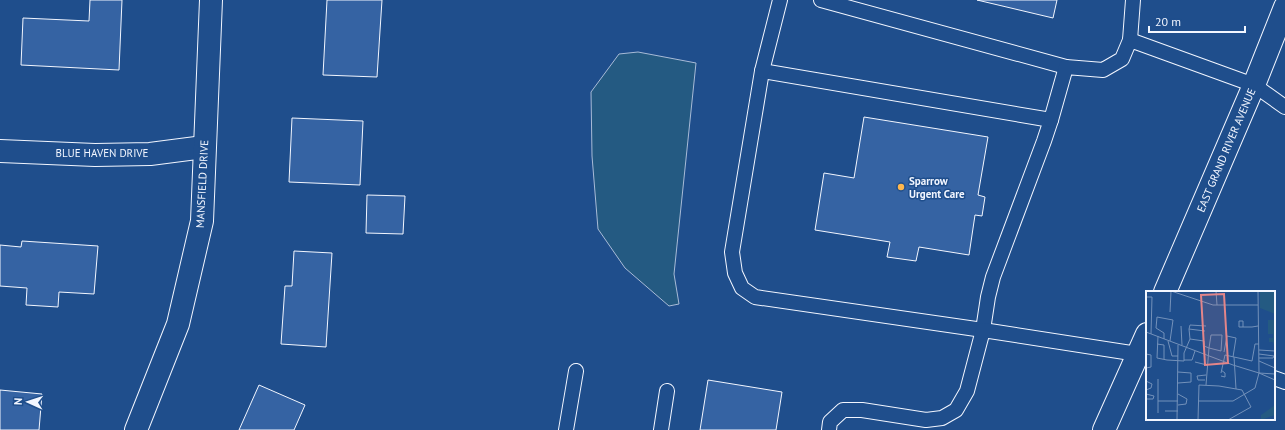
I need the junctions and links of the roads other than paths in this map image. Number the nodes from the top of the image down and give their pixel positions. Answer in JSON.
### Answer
{"nodes":[{"id":1,"x":211,"y":0,"type":"edge"},
{"id":2,"x":780,"y":0,"type":"edge"},
{"id":3,"x":821,"y":0,"type":"edge"},
{"id":4,"x":1133,"y":0,"type":"edge"},
{"id":5,"x":1285,"y":7,"type":"edge"},
{"id":6,"x":1130,"y":40,"type":"junction"},
{"id":7,"x":1066,"y":67,"type":"junction"},
{"id":8,"x":762,"y":71,"type":"junction"},
{"id":9,"x":1254,"y":85,"type":"junction"},
{"id":10,"x":1285,"y":107,"type":"edge"},
{"id":11,"x":1051,"y":120,"type":"junction"},
{"id":12,"x":204,"y":147,"type":"junction"},
{"id":13,"x":0,"y":151,"type":"edge"},
{"id":14,"x":1165,"y":291,"type":"edge"},
{"id":15,"x":983,"y":330,"type":"junction"},
{"id":16,"x":1146,"y":339,"type":"edge"},
{"id":17,"x":1143,"y":355,"type":"edge"},
{"id":18,"x":576,"y":371,"type":"dead end"},
{"id":19,"x":1275,"y":378,"type":"edge"},
{"id":20,"x":1285,"y":382,"type":"edge"},
{"id":21,"x":667,"y":391,"type":"dead end"},
{"id":22,"x":136,"y":430,"type":"edge"},
{"id":23,"x":566,"y":430,"type":"edge"},
{"id":24,"x":661,"y":430,"type":"edge"},
{"id":25,"x":828,"y":430,"type":"edge"},
{"id":26,"x":1104,"y":430,"type":"edge"}],
"edges":[{"from":1,"to":12,"type":"street","name":"MANSFIELD DRIVE"},
{"from":2,"to":8,"type":"lane"},
{"from":3,"to":7,"type":"lane"},
{"from":4,"to":6,"type":"lane"},
{"from":5,"to":9,"type":"street","name":"EAST GRAND RIVER AVENUE"},
{"from":6,"to":7,"type":"lane"},
{"from":6,"to":9,"type":"lane"},
{"from":7,"to":11,"type":"lane"},
{"from":8,"to":11,"type":"lane"},
{"from":8,"to":15,"type":"lane"},
{"from":9,"to":10,"type":"lane"},
{"from":9,"to":14,"type":"street","name":"EAST GRAND RIVER AVENUE"},
{"from":11,"to":15,"type":"lane"},
{"from":12,"to":13,"type":"street","name":"BLUE HAVEN DRIVE"},
{"from":12,"to":22,"type":"street","name":"MANSFIELD DRIVE"},
{"from":15,"to":17,"type":"lane"},
{"from":15,"to":25,"type":"lane"},
{"from":16,"to":17,"type":"street"},
{"from":17,"to":26,"type":"street"},
{"from":18,"to":23,"type":"lane"},
{"from":19,"to":20,"type":"lane"},
{"from":21,"to":24,"type":"lane"}]}
